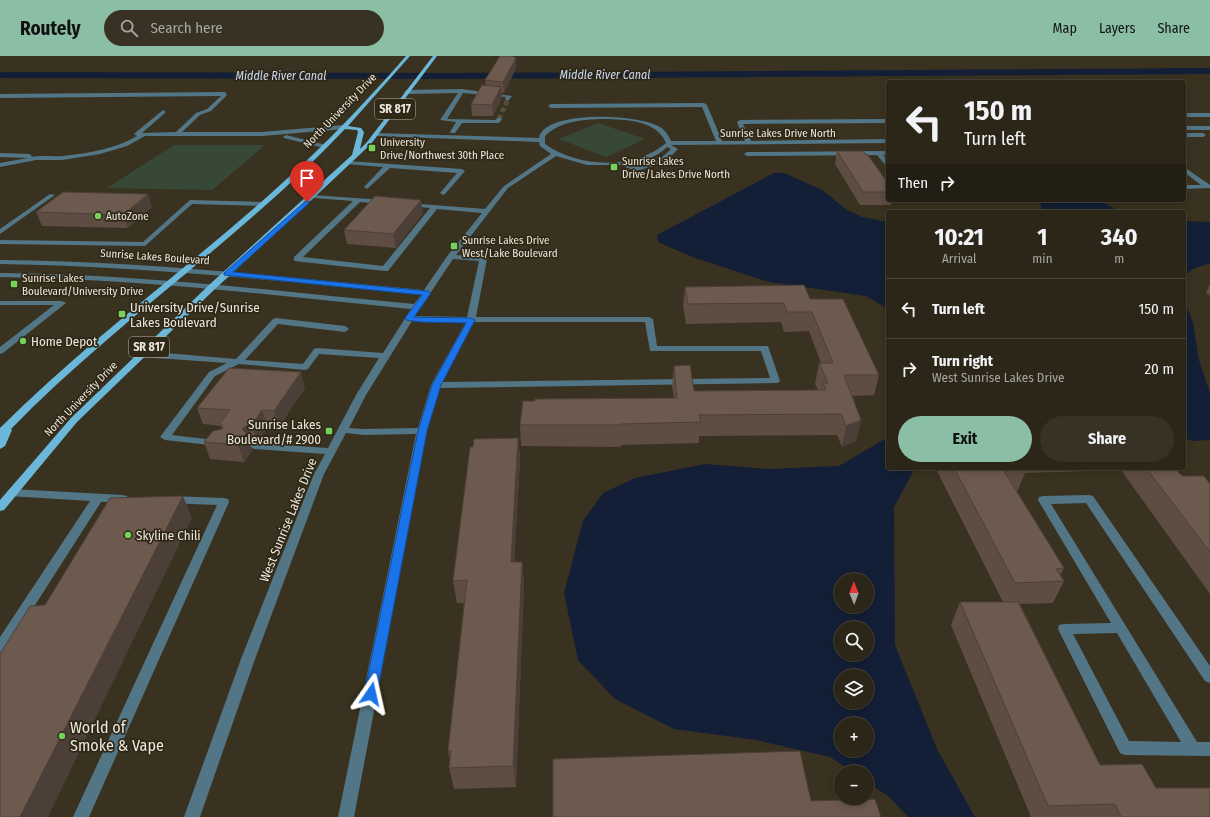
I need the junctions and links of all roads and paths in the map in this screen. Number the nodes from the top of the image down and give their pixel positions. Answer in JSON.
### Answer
{"nodes":[{"id":1,"x":435,"y":56,"type":"edge"},
{"id":2,"x":404,"y":57,"type":"edge"},
{"id":3,"x":462,"y":91,"type":"junction"},
{"id":4,"x":407,"y":92,"type":"junction"},
{"id":5,"x":0,"y":96,"type":"edge"},
{"id":6,"x":508,"y":99,"type":"dead end"},
{"id":7,"x":551,"y":106,"type":"dead end"},
{"id":8,"x":163,"y":112,"type":"dead end"},
{"id":9,"x":1186,"y":115,"type":"edge"},
{"id":10,"x":1210,"y":115,"type":"edge"},
{"id":11,"x":499,"y":119,"type":"dead end"},
{"id":12,"x":460,"y":121,"type":"junction"},
{"id":13,"x":886,"y":121,"type":"edge"},
{"id":14,"x":344,"y":126,"type":"junction"},
{"id":15,"x":1186,"y":128,"type":"edge"},
{"id":16,"x":1210,"y":128,"type":"edge"},
{"id":17,"x":380,"y":129,"type":"junction"},
{"id":18,"x":453,"y":132,"type":"junction"},
{"id":19,"x":544,"y":133,"type":"junction"},
{"id":20,"x":144,"y":134,"type":"junction"},
{"id":21,"x":177,"y":134,"type":"junction"},
{"id":22,"x":262,"y":134,"type":"junction"},
{"id":23,"x":376,"y":134,"type":"junction"},
{"id":24,"x":1186,"y":134,"type":"edge"},
{"id":25,"x":1203,"y":135,"type":"dead end"},
{"id":26,"x":541,"y":140,"type":"junction"},
{"id":27,"x":886,"y":141,"type":"edge"},
{"id":28,"x":720,"y":143,"type":"junction"},
{"id":29,"x":749,"y":143,"type":"junction"},
{"id":30,"x":668,"y":144,"type":"junction"},
{"id":31,"x":324,"y":146,"type":"junction"},
{"id":32,"x":879,"y":153,"type":"junction"},
{"id":33,"x":886,"y":153,"type":"edge"},
{"id":34,"x":747,"y":154,"type":"dead end"},
{"id":35,"x":0,"y":155,"type":"edge"},
{"id":36,"x":554,"y":155,"type":"junction"},
{"id":37,"x":354,"y":157,"type":"junction"},
{"id":38,"x":36,"y":158,"type":"junction"},
{"id":39,"x":348,"y":162,"type":"junction"},
{"id":40,"x":886,"y":162,"type":"edge"},
{"id":41,"x":0,"y":165,"type":"edge"},
{"id":42,"x":389,"y":165,"type":"junction"},
{"id":43,"x":1186,"y":171,"type":"edge"},
{"id":44,"x":367,"y":187,"type":"dead end"},
{"id":45,"x":1186,"y":187,"type":"edge"},
{"id":46,"x":443,"y":193,"type":"dead end"},
{"id":47,"x":52,"y":196,"type":"dead end"},
{"id":48,"x":314,"y":196,"type":"junction"},
{"id":49,"x":358,"y":200,"type":"junction"},
{"id":50,"x":389,"y":202,"type":"edge"},
{"id":51,"x":262,"y":204,"type":"junction"},
{"id":52,"x":404,"y":204,"type":"edge"},
{"id":53,"x":435,"y":206,"type":"junction"},
{"id":54,"x":486,"y":211,"type":"junction"},
{"id":55,"x":0,"y":232,"type":"edge"},
{"id":56,"x":0,"y":242,"type":"edge"},
{"id":57,"x":451,"y":257,"type":"junction"},
{"id":58,"x":0,"y":262,"type":"edge"},
{"id":59,"x":184,"y":268,"type":"junction"},
{"id":60,"x":227,"y":274,"type":"junction"},
{"id":61,"x":0,"y":275,"type":"edge"},
{"id":62,"x":167,"y":283,"type":"junction"},
{"id":63,"x":212,"y":287,"type":"junction"},
{"id":64,"x":427,"y":293,"type":"junction"},
{"id":65,"x":0,"y":303,"type":"edge"},
{"id":66,"x":418,"y":307,"type":"junction"},
{"id":67,"x":409,"y":318,"type":"junction"},
{"id":68,"x":471,"y":320,"type":"junction"},
{"id":69,"x":345,"y":328,"type":"dead end"},
{"id":70,"x":0,"y":351,"type":"edge"},
{"id":71,"x":142,"y":354,"type":"junction"},
{"id":72,"x":385,"y":356,"type":"junction"},
{"id":73,"x":239,"y":361,"type":"junction"},
{"id":74,"x":436,"y":385,"type":"junction"},
{"id":75,"x":10,"y":424,"type":"junction"},
{"id":76,"x":342,"y":430,"type":"junction"},
{"id":77,"x":422,"y":431,"type":"junction"},
{"id":78,"x":0,"y":434,"type":"edge"},
{"id":79,"x":222,"y":443,"type":"edge"},
{"id":80,"x":0,"y":446,"type":"edge"},
{"id":81,"x":254,"y":446,"type":"dead end"},
{"id":82,"x":331,"y":451,"type":"junction"},
{"id":83,"x":12,"y":493,"type":"junction"},
{"id":84,"x":98,"y":498,"type":"junction"},
{"id":85,"x":137,"y":499,"type":"edge"},
{"id":86,"x":161,"y":500,"type":"edge"},
{"id":87,"x":0,"y":507,"type":"edge"},
{"id":88,"x":1121,"y":628,"type":"junction"},
{"id":89,"x":0,"y":648,"type":"edge"},
{"id":90,"x":1210,"y":677,"type":"edge"},
{"id":91,"x":1192,"y":749,"type":"junction"},
{"id":92,"x":1210,"y":749,"type":"edge"},
{"id":93,"x":81,"y":817,"type":"edge"},
{"id":94,"x":192,"y":817,"type":"edge"},
{"id":95,"x":346,"y":817,"type":"edge"}],
"edges":[{"from":1,"to":4,"type":"main road","name":"North University Drive","number":"SR 817"},
{"from":2,"to":14,"type":"main road","name":"North University Drive","number":"SR 817"},
{"from":3,"to":4,"type":"street"},
{"from":3,"to":6,"type":"street"},
{"from":3,"to":12,"type":"street"},
{"from":4,"to":17,"type":"main road","name":"North University Drive","number":"SR 817"},
{"from":5,"to":21,"type":"street"},
{"from":7,"to":28,"type":"street"},
{"from":8,"to":20,"type":"street"},
{"from":9,"to":10,"type":"street"},
{"from":11,"to":12,"type":"street"},
{"from":12,"to":18,"type":"street"},
{"from":13,"to":29,"type":"street"},
{"from":14,"to":22,"type":"street"},
{"from":14,"to":31,"type":"main road","name":"North University Drive","number":"SR 817"},
{"from":14,"to":37,"type":"main road"},
{"from":15,"to":16,"type":"street"},
{"from":17,"to":18,"type":"street"},
{"from":17,"to":23,"type":"main road","name":"North University Drive","number":"SR 817"},
{"from":18,"to":19,"type":"street"},
{"from":19,"to":26,"type":"street"},
{"from":19,"to":30,"type":"street"},
{"from":20,"to":21,"type":"street"},
{"from":20,"to":38,"type":"street"},
{"from":21,"to":22,"type":"street"},
{"from":22,"to":31,"type":"street"},
{"from":23,"to":26,"type":"street"},
{"from":23,"to":37,"type":"main road","name":"North University Drive","number":"SR 817"},
{"from":24,"to":25,"type":"street"},
{"from":26,"to":36,"type":"street"},
{"from":27,"to":29,"type":"street","name":"Sunrise Lakes Drive North"},
{"from":28,"to":29,"type":"street","name":"Sunrise Lakes Drive North"},
{"from":28,"to":30,"type":"street","name":"Sunrise Lakes Drive North"},
{"from":30,"to":36,"type":"street"},
{"from":31,"to":51,"type":"main road","name":"North University Drive","number":"SR 817"},
{"from":32,"to":33,"type":"street"},
{"from":32,"to":34,"type":"street"},
{"from":32,"to":40,"type":"street"},
{"from":35,"to":38,"type":"street"},
{"from":36,"to":54,"type":"street","name":"West Sunrise Lakes Drive"},
{"from":37,"to":39,"type":"main road","name":"North University Drive","number":"SR 817"},
{"from":38,"to":41,"type":"street"},
{"from":39,"to":42,"type":"street"},
{"from":39,"to":48,"type":"main road","name":"North University Drive","number":"SR 817"},
{"from":42,"to":44,"type":"street"},
{"from":42,"to":46,"type":"street"},
{"from":43,"to":45,"type":"street"},
{"from":47,"to":55,"type":"street"},
{"from":48,"to":49,"type":"street"},
{"from":48,"to":60,"type":"main road","name":"North University Drive","number":"SR 817"},
{"from":49,"to":50,"type":"street"},
{"from":49,"to":53,"type":"street"},
{"from":51,"to":56,"type":"street"},
{"from":51,"to":59,"type":"main road","name":"North University Drive","number":"SR 817"},
{"from":52,"to":53,"type":"street"},
{"from":53,"to":54,"type":"street"},
{"from":54,"to":57,"type":"street","name":"West Sunrise Lakes Drive"},
{"from":57,"to":64,"type":"street","name":"West Sunrise Lakes Drive"},
{"from":57,"to":68,"type":"street"},
{"from":58,"to":59,"type":"street","name":"Sunrise Lakes Boulevard"},
{"from":59,"to":60,"type":"street","name":"Sunrise Lakes Boulevard"},
{"from":59,"to":62,"type":"main road","name":"North University Drive","number":"SR 817"},
{"from":60,"to":63,"type":"main road","name":"North University Drive","number":"SR 817"},
{"from":60,"to":64,"type":"street","name":"Sunrise Lakes Boulevard"},
{"from":61,"to":62,"type":"street","name":"Sunrise Lakes Boulevard"},
{"from":62,"to":63,"type":"street","name":"Sunrise Lakes Boulevard"},
{"from":62,"to":75,"type":"main road","name":"North University Drive","number":"SR 817"},
{"from":63,"to":66,"type":"street","name":"Sunrise Lakes Boulevard"},
{"from":63,"to":71,"type":"main road","name":"North University Drive","number":"SR 817"},
{"from":64,"to":66,"type":"street","name":"West Sunrise Lakes Drive"},
{"from":65,"to":70,"type":"street"},
{"from":66,"to":67,"type":"street","name":"West Sunrise Lakes Drive"},
{"from":67,"to":68,"type":"street"},
{"from":67,"to":72,"type":"street","name":"West Sunrise Lakes Drive"},
{"from":68,"to":74,"type":"street"},
{"from":68,"to":74,"type":"street"},
{"from":69,"to":73,"type":"street"},
{"from":71,"to":73,"type":"street"},
{"from":71,"to":83,"type":"main road","name":"North University Drive","number":"SR 817"},
{"from":72,"to":73,"type":"street"},
{"from":72,"to":76,"type":"street","name":"West Sunrise Lakes Drive"},
{"from":73,"to":79,"type":"street"},
{"from":74,"to":77,"type":"street"},
{"from":75,"to":78,"type":"main road","name":"North University Drive","number":"SR 817"},
{"from":75,"to":80,"type":"main road"},
{"from":76,"to":77,"type":"street"},
{"from":76,"to":82,"type":"street","name":"West Sunrise Lakes Drive"},
{"from":77,"to":95,"type":"street"},
{"from":81,"to":82,"type":"street"},
{"from":82,"to":94,"type":"street","name":"West Sunrise Lakes Drive"},
{"from":83,"to":84,"type":"street"},
{"from":83,"to":87,"type":"main road","name":"North University Drive","number":"SR 817"},
{"from":84,"to":85,"type":"street"},
{"from":84,"to":89,"type":"street"},
{"from":86,"to":93,"type":"street"},
{"from":88,"to":90,"type":"street"},
{"from":88,"to":91,"type":"street"},
{"from":88,"to":91,"type":"street"},
{"from":91,"to":92,"type":"street"}]}
